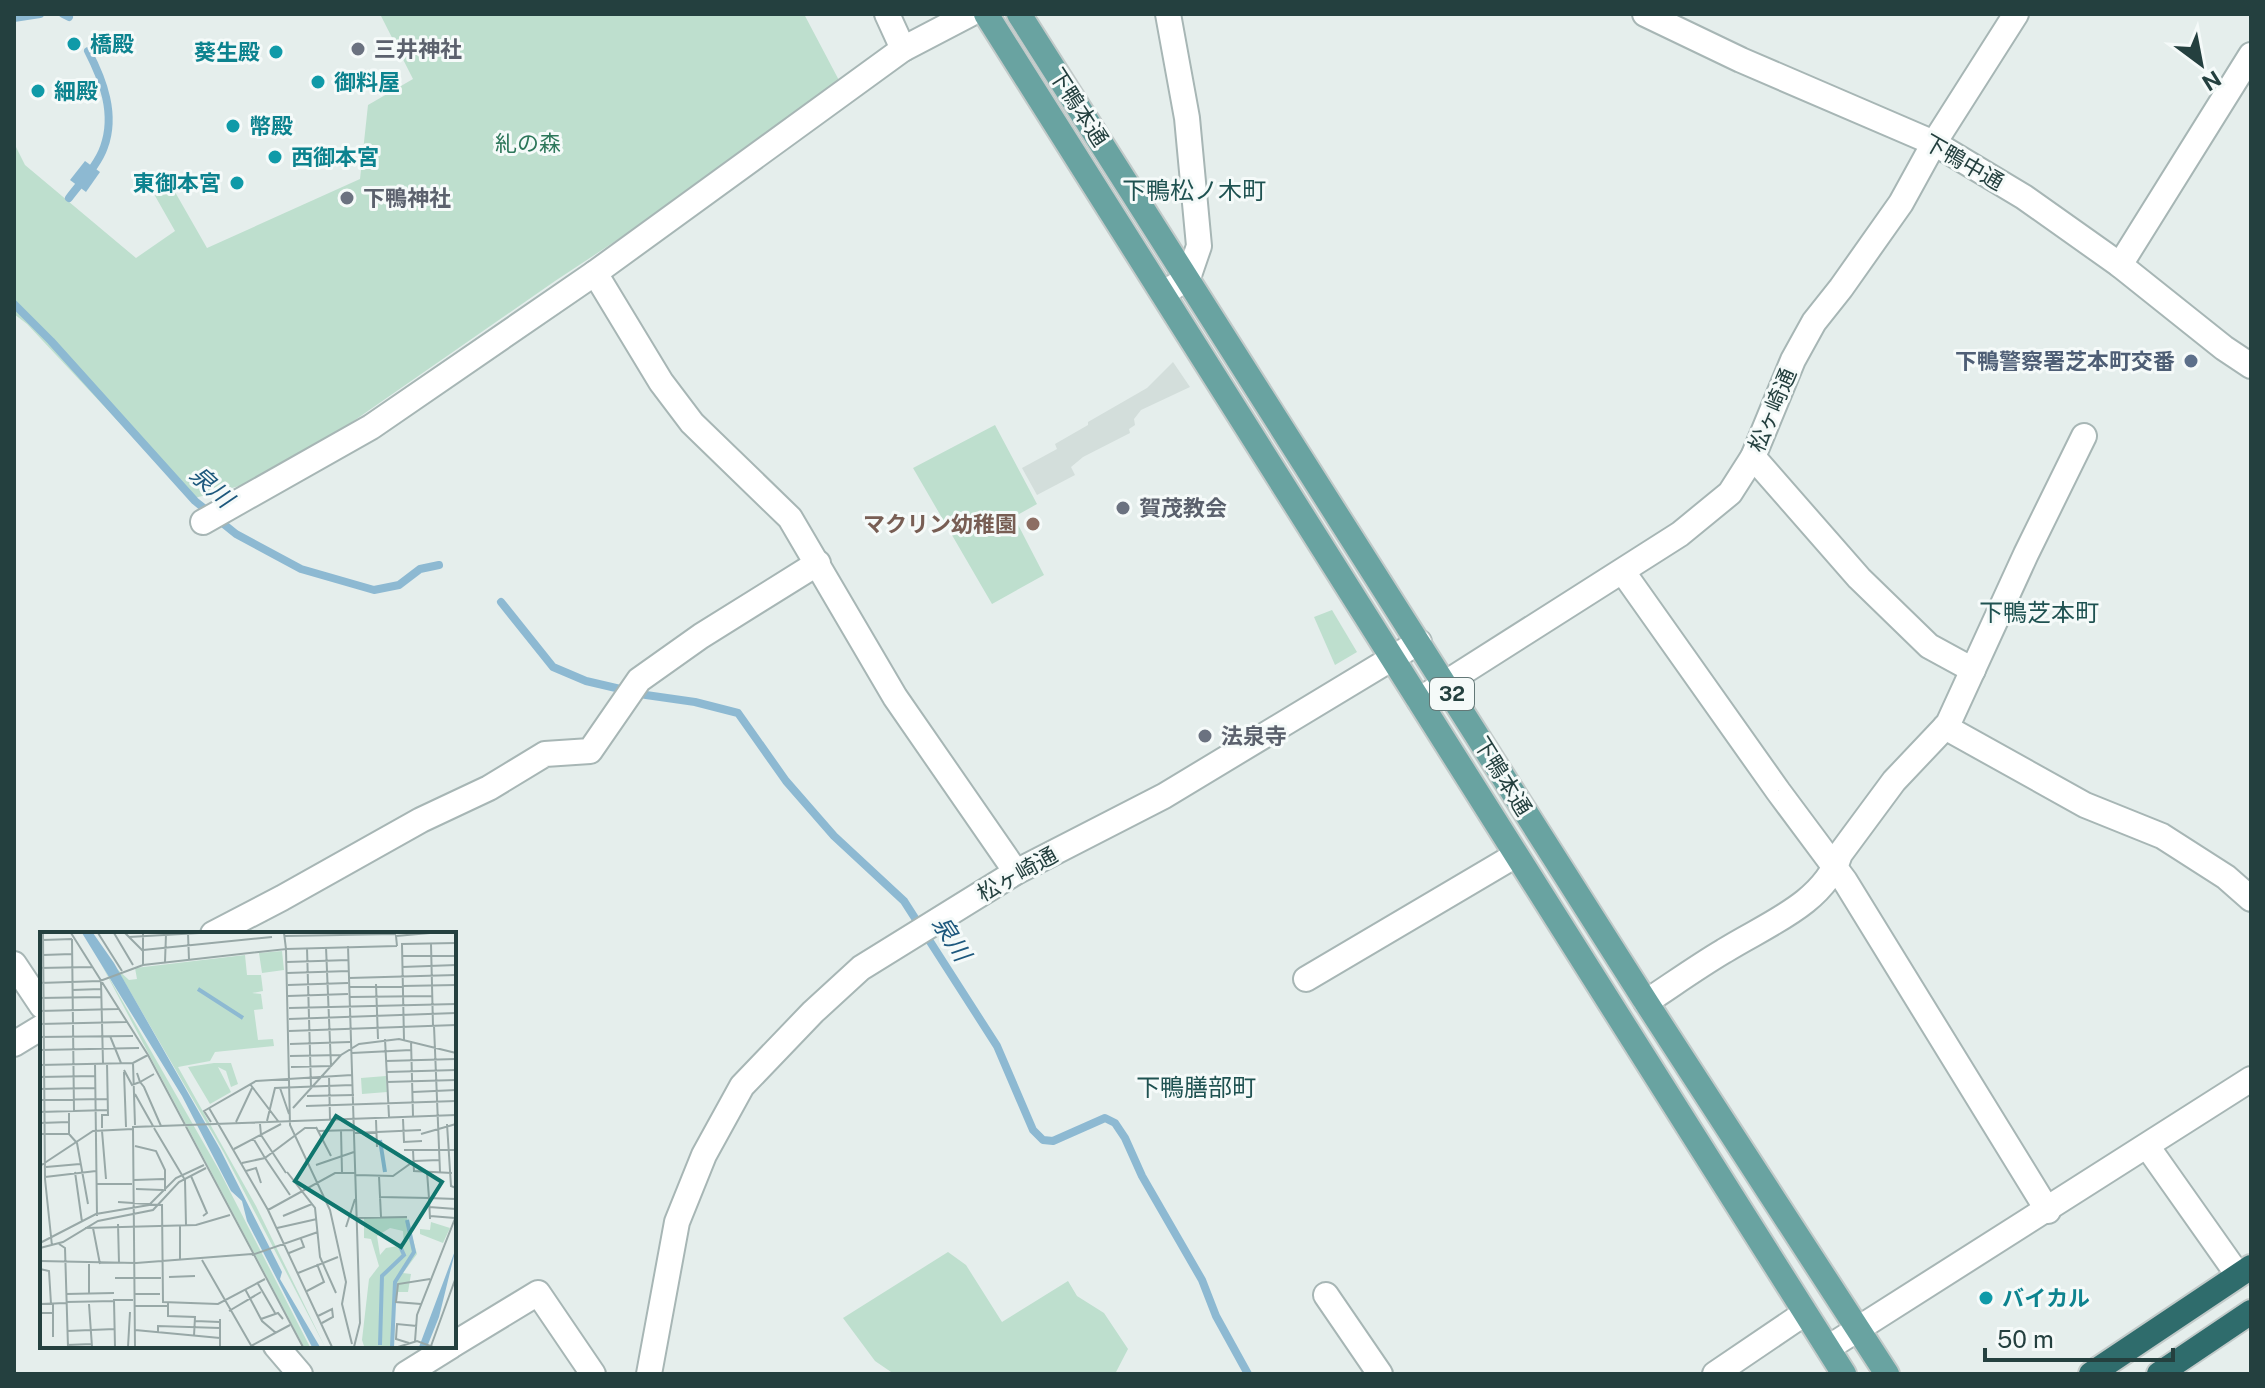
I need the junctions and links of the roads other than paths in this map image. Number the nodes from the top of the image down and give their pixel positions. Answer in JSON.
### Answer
{"nodes":[{"id":1,"x":887,"y":14,"type":"edge"},
{"id":2,"x":970,"y":14,"type":"edge"},
{"id":3,"x":986,"y":14,"type":"edge"},
{"id":4,"x":1019,"y":14,"type":"edge"},
{"id":5,"x":1168,"y":14,"type":"edge"},
{"id":6,"x":1645,"y":14,"type":"edge"},
{"id":7,"x":2016,"y":14,"type":"edge"},
{"id":8,"x":903,"y":49,"type":"junction"},
{"id":9,"x":2251,"y":55,"type":"edge"},
{"id":10,"x":1934,"y":143,"type":"junction"},
{"id":11,"x":2120,"y":265,"type":"junction"},
{"id":12,"x":595,"y":273,"type":"junction"},
{"id":13,"x":1188,"y":278,"type":"junction"},
{"id":14,"x":1164,"y":293,"type":"junction"},
{"id":15,"x":2251,"y":366,"type":"edge"},
{"id":16,"x":2084,"y":436,"type":"dead end"},
{"id":17,"x":1753,"y":457,"type":"junction"},
{"id":18,"x":212,"y":516,"type":"dead end"},
{"id":19,"x":818,"y":563,"type":"junction"},
{"id":20,"x":1623,"y":572,"type":"junction"},
{"id":21,"x":1419,"y":642,"type":"junction"},
{"id":22,"x":1393,"y":657,"type":"junction"},
{"id":23,"x":1973,"y":670,"type":"junction"},
{"id":24,"x":1445,"y":683,"type":"junction"},
{"id":25,"x":1419,"y":700,"type":"junction"},
{"id":26,"x":1945,"y":727,"type":"junction"},
{"id":27,"x":1516,"y":855,"type":"junction"},
{"id":28,"x":1835,"y":868,"type":"junction"},
{"id":29,"x":1016,"y":872,"type":"junction"},
{"id":30,"x":2251,"y":899,"type":"edge"},
{"id":31,"x":217,"y":932,"type":"edge"},
{"id":32,"x":14,"y":964,"type":"edge"},
{"id":33,"x":1306,"y":979,"type":"dead end"},
{"id":34,"x":1646,"y":1002,"type":"junction"},
{"id":35,"x":40,"y":1003,"type":"edge"},
{"id":36,"x":40,"y":1028,"type":"edge"},
{"id":37,"x":14,"y":1044,"type":"edge"},
{"id":38,"x":2251,"y":1079,"type":"edge"},
{"id":39,"x":2147,"y":1146,"type":"junction"},
{"id":40,"x":2048,"y":1211,"type":"junction"},
{"id":41,"x":2244,"y":1271,"type":"edge"},
{"id":42,"x":1326,"y":1295,"type":"dead end"},
{"id":43,"x":2251,"y":1312,"type":"edge"},
{"id":44,"x":1805,"y":1313,"type":"junction"},
{"id":45,"x":1859,"y":1329,"type":"junction"},
{"id":46,"x":456,"y":1343,"type":"edge"},
{"id":47,"x":278,"y":1348,"type":"edge"},
{"id":48,"x":448,"y":1348,"type":"edge"},
{"id":49,"x":1828,"y":1348,"type":"junction"},
{"id":50,"x":300,"y":1374,"type":"edge"},
{"id":51,"x":406,"y":1374,"type":"edge"},
{"id":52,"x":593,"y":1374,"type":"edge"},
{"id":53,"x":649,"y":1374,"type":"edge"},
{"id":54,"x":1380,"y":1374,"type":"edge"},
{"id":55,"x":1715,"y":1374,"type":"edge"},
{"id":56,"x":1844,"y":1374,"type":"edge"},
{"id":57,"x":1887,"y":1374,"type":"edge"},
{"id":58,"x":2091,"y":1374,"type":"edge"},
{"id":59,"x":2159,"y":1374,"type":"edge"}],
"edges":[{"from":1,"to":8,"type":"street"},
{"from":2,"to":8,"type":"street"},
{"from":3,"to":14,"type":"main road","name":"下鴨本通","number":"32"},
{"from":4,"to":13,"type":"main road","name":"下鴨本通","number":"32"},
{"from":5,"to":13,"type":"street"},
{"from":6,"to":10,"type":"street","name":"下鴨中通"},
{"from":7,"to":10,"type":"street","name":"松ヶ崎通"},
{"from":8,"to":12,"type":"street"},
{"from":9,"to":11,"type":"street"},
{"from":10,"to":11,"type":"street","name":"下鴨中通"},
{"from":10,"to":17,"type":"street","name":"松ヶ崎通"},
{"from":11,"to":15,"type":"street","name":"下鴨中通"},
{"from":12,"to":18,"type":"street"},
{"from":12,"to":19,"type":"street"},
{"from":13,"to":14,"type":"street"},
{"from":13,"to":21,"type":"main road","name":"下鴨本通","number":"32"},
{"from":14,"to":22,"type":"main road","name":"下鴨本通","number":"32"},
{"from":16,"to":23,"type":"street"},
{"from":17,"to":20,"type":"street","name":"松ヶ崎通"},
{"from":17,"to":23,"type":"street"},
{"from":19,"to":29,"type":"street"},
{"from":19,"to":31,"type":"street"},
{"from":20,"to":24,"type":"street","name":"松ヶ崎通"},
{"from":20,"to":28,"type":"street"},
{"from":21,"to":22,"type":"street","name":"松ヶ崎通"},
{"from":21,"to":24,"type":"main road","name":"下鴨本通","number":"32"},
{"from":22,"to":25,"type":"main road","name":"下鴨本通","number":"32"},
{"from":22,"to":29,"type":"street","name":"松ヶ崎通"},
{"from":23,"to":26,"type":"street"},
{"from":24,"to":25,"type":"street","name":"松ヶ崎通"},
{"from":24,"to":34,"type":"main road","name":"下鴨本通","number":"32"},
{"from":25,"to":27,"type":"main road","name":"下鴨本通","number":"32"},
{"from":26,"to":28,"type":"street"},
{"from":26,"to":30,"type":"street"},
{"from":27,"to":33,"type":"street"},
{"from":27,"to":44,"type":"main road","name":"下鴨本通","number":"32"},
{"from":28,"to":34,"type":"street"},
{"from":28,"to":40,"type":"street"},
{"from":29,"to":53,"type":"street","name":"松ヶ崎通"},
{"from":32,"to":35,"type":"street"},
{"from":34,"to":45,"type":"main road","name":"下鴨本通","number":"32"},
{"from":36,"to":37,"type":"street"},
{"from":38,"to":39,"type":"street"},
{"from":39,"to":40,"type":"street"},
{"from":39,"to":41,"type":"street"},
{"from":40,"to":45,"type":"street"},
{"from":41,"to":58,"type":"highway"},
{"from":42,"to":54,"type":"street"},
{"from":43,"to":59,"type":"highway"},
{"from":44,"to":49,"type":"main road","name":"下鴨本通","number":"32"},
{"from":44,"to":55,"type":"street"},
{"from":45,"to":49,"type":"street"},
{"from":45,"to":57,"type":"main road","name":"下鴨本通","number":"32"},
{"from":46,"to":52,"type":"street"},
{"from":47,"to":50,"type":"street"},
{"from":48,"to":51,"type":"street"},
{"from":49,"to":56,"type":"main road","name":"下鴨本通","number":"32"}]}
